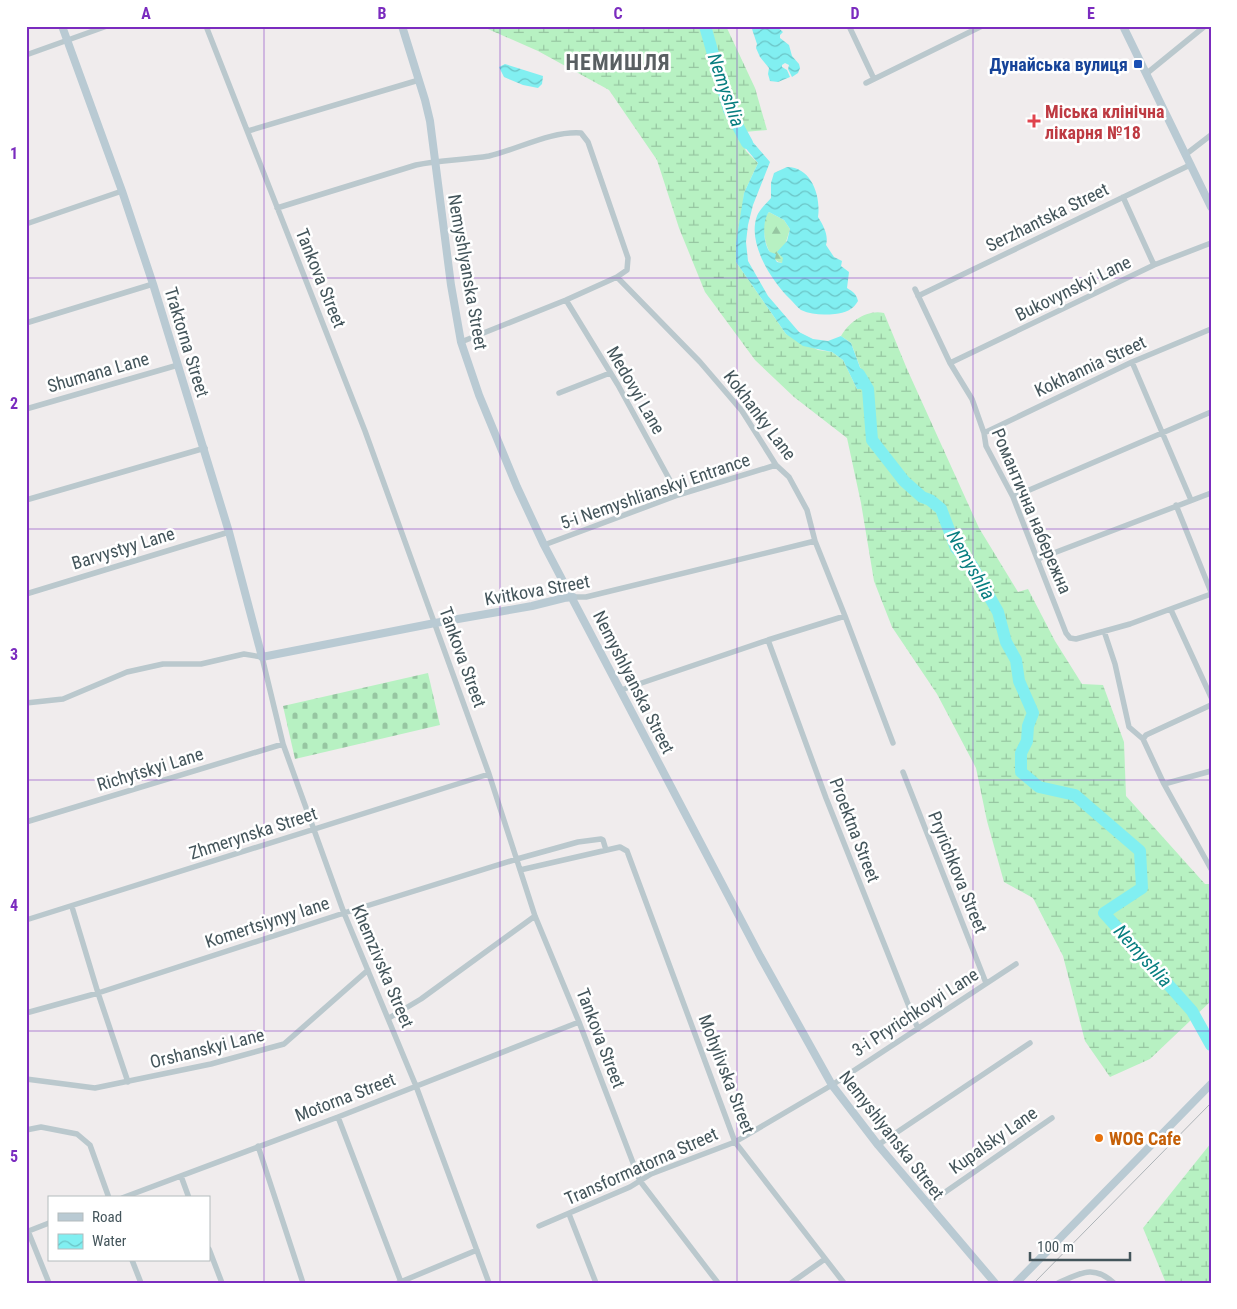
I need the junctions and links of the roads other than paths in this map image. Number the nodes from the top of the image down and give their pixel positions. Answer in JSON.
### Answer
{"nodes":[{"id":1,"x":62,"y":26,"type":"edge"},
{"id":2,"x":107,"y":26,"type":"edge"},
{"id":3,"x":206,"y":26,"type":"edge"},
{"id":4,"x":402,"y":26,"type":"edge"},
{"id":5,"x":849,"y":26,"type":"edge"},
{"id":6,"x":982,"y":26,"type":"edge"},
{"id":7,"x":1123,"y":26,"type":"edge"},
{"id":8,"x":1205,"y":26,"type":"edge"},
{"id":9,"x":68,"y":40,"type":"junction"},
{"id":10,"x":26,"y":55,"type":"edge"},
{"id":11,"x":1146,"y":74,"type":"junction"},
{"id":12,"x":874,"y":79,"type":"junction"},
{"id":13,"x":419,"y":80,"type":"junction"},
{"id":14,"x":866,"y":83,"type":"dead end"},
{"id":15,"x":248,"y":131,"type":"junction"},
{"id":16,"x":1211,"y":135,"type":"edge"},
{"id":17,"x":1185,"y":155,"type":"junction"},
{"id":18,"x":434,"y":161,"type":"junction"},
{"id":19,"x":1190,"y":165,"type":"junction"},
{"id":20,"x":122,"y":191,"type":"junction"},
{"id":21,"x":1123,"y":197,"type":"junction"},
{"id":22,"x":1211,"y":207,"type":"edge"},
{"id":23,"x":277,"y":208,"type":"junction"},
{"id":24,"x":26,"y":224,"type":"edge"},
{"id":25,"x":1211,"y":243,"type":"edge"},
{"id":26,"x":1154,"y":266,"type":"junction"},
{"id":27,"x":617,"y":277,"type":"junction"},
{"id":28,"x":153,"y":284,"type":"junction"},
{"id":29,"x":915,"y":289,"type":"dead end"},
{"id":30,"x":918,"y":296,"type":"junction"},
{"id":31,"x":566,"y":300,"type":"junction"},
{"id":32,"x":26,"y":323,"type":"edge"},
{"id":33,"x":1211,"y":329,"type":"edge"},
{"id":34,"x":462,"y":342,"type":"junction"},
{"id":35,"x":1132,"y":362,"type":"junction"},
{"id":36,"x":950,"y":363,"type":"junction"},
{"id":37,"x":178,"y":365,"type":"junction"},
{"id":38,"x":610,"y":373,"type":"junction"},
{"id":39,"x":559,"y":393,"type":"dead end"},
{"id":40,"x":26,"y":409,"type":"edge"},
{"id":41,"x":1211,"y":412,"type":"edge"},
{"id":42,"x":984,"y":433,"type":"junction"},
{"id":43,"x":1162,"y":434,"type":"junction"},
{"id":44,"x":205,"y":448,"type":"junction"},
{"id":45,"x":776,"y":465,"type":"junction"},
{"id":46,"x":1211,"y":493,"type":"edge"},
{"id":47,"x":678,"y":496,"type":"junction"},
{"id":48,"x":1013,"y":497,"type":"junction"},
{"id":49,"x":26,"y":500,"type":"edge"},
{"id":50,"x":1191,"y":500,"type":"junction"},
{"id":51,"x":1176,"y":505,"type":"junction"},
{"id":52,"x":229,"y":532,"type":"junction"},
{"id":53,"x":814,"y":541,"type":"junction"},
{"id":54,"x":544,"y":546,"type":"junction"},
{"id":55,"x":1038,"y":559,"type":"junction"},
{"id":56,"x":1211,"y":593,"type":"edge"},
{"id":57,"x":26,"y":594,"type":"edge"},
{"id":58,"x":573,"y":597,"type":"junction"},
{"id":59,"x":1171,"y":610,"type":"junction"},
{"id":60,"x":845,"y":616,"type":"junction"},
{"id":61,"x":435,"y":623,"type":"junction"},
{"id":62,"x":1104,"y":631,"type":"junction"},
{"id":63,"x":768,"y":640,"type":"junction"},
{"id":64,"x":262,"y":657,"type":"junction"},
{"id":65,"x":621,"y":690,"type":"junction"},
{"id":66,"x":1211,"y":697,"type":"edge"},
{"id":67,"x":26,"y":703,"type":"edge"},
{"id":68,"x":1211,"y":706,"type":"edge"},
{"id":69,"x":1143,"y":739,"type":"junction"},
{"id":70,"x":283,"y":744,"type":"junction"},
{"id":71,"x":893,"y":744,"type":"dead end"},
{"id":72,"x":1211,"y":771,"type":"edge"},
{"id":73,"x":903,"y":772,"type":"dead end"},
{"id":74,"x":490,"y":774,"type":"junction"},
{"id":75,"x":1164,"y":784,"type":"junction"},
{"id":76,"x":26,"y":822,"type":"edge"},
{"id":77,"x":314,"y":829,"type":"junction"},
{"id":78,"x":606,"y":850,"type":"junction"},
{"id":79,"x":517,"y":859,"type":"junction"},
{"id":80,"x":1211,"y":868,"type":"edge"},
{"id":81,"x":520,"y":870,"type":"junction"},
{"id":82,"x":72,"y":907,"type":"junction"},
{"id":83,"x":344,"y":913,"type":"junction"},
{"id":84,"x":535,"y":916,"type":"junction"},
{"id":85,"x":26,"y":920,"type":"edge"},
{"id":86,"x":1016,"y":964,"type":"dead end"},
{"id":87,"x":368,"y":970,"type":"junction"},
{"id":88,"x":986,"y":983,"type":"junction"},
{"id":89,"x":98,"y":993,"type":"junction"},
{"id":90,"x":26,"y":1012,"type":"edge"},
{"id":91,"x":389,"y":1018,"type":"junction"},
{"id":92,"x":579,"y":1022,"type":"junction"},
{"id":93,"x":918,"y":1029,"type":"junction"},
{"id":94,"x":1030,"y":1044,"type":"dead end"},
{"id":95,"x":26,"y":1080,"type":"edge"},
{"id":96,"x":128,"y":1082,"type":"junction"},
{"id":97,"x":832,"y":1085,"type":"junction"},
{"id":98,"x":1209,"y":1085,"type":"edge"},
{"id":99,"x":416,"y":1086,"type":"junction"},
{"id":100,"x":338,"y":1117,"type":"junction"},
{"id":101,"x":1052,"y":1118,"type":"dead end"},
{"id":102,"x":26,"y":1130,"type":"edge"},
{"id":103,"x":735,"y":1142,"type":"junction"},
{"id":104,"x":878,"y":1145,"type":"junction"},
{"id":105,"x":258,"y":1146,"type":"junction"},
{"id":106,"x":181,"y":1176,"type":"junction"},
{"id":107,"x":640,"y":1181,"type":"junction"},
{"id":108,"x":108,"y":1196,"type":"edge"},
{"id":109,"x":127,"y":1196,"type":"edge"},
{"id":110,"x":188,"y":1196,"type":"edge"},
{"id":111,"x":928,"y":1204,"type":"junction"},
{"id":112,"x":569,"y":1214,"type":"junction"},
{"id":113,"x":48,"y":1224,"type":"edge"},
{"id":114,"x":539,"y":1226,"type":"dead end"},
{"id":115,"x":27,"y":1231,"type":"edge"},
{"id":116,"x":477,"y":1250,"type":"junction"},
{"id":117,"x":210,"y":1252,"type":"edge"},
{"id":118,"x":825,"y":1259,"type":"junction"},
{"id":119,"x":133,"y":1262,"type":"edge"},
{"id":120,"x":399,"y":1282,"type":"edge"},
{"id":121,"x":48,"y":1283,"type":"edge"},
{"id":122,"x":141,"y":1283,"type":"edge"},
{"id":123,"x":222,"y":1283,"type":"edge"},
{"id":124,"x":303,"y":1283,"type":"edge"},
{"id":125,"x":489,"y":1283,"type":"edge"},
{"id":126,"x":596,"y":1283,"type":"edge"},
{"id":127,"x":718,"y":1283,"type":"edge"},
{"id":128,"x":791,"y":1283,"type":"edge"},
{"id":129,"x":844,"y":1283,"type":"edge"},
{"id":130,"x":995,"y":1283,"type":"edge"},
{"id":131,"x":1016,"y":1283,"type":"edge"},
{"id":132,"x":1058,"y":1283,"type":"edge"},
{"id":133,"x":1114,"y":1283,"type":"edge"}],
"edges":[{"from":1,"to":9,"type":"street","name":"Traktorna Street"},
{"from":2,"to":9,"type":"street"},
{"from":3,"to":15,"type":"street","name":"Tankova Street"},
{"from":4,"to":13,"type":"street","name":"Nemyshlyanska Street"},
{"from":5,"to":12,"type":"street"},
{"from":6,"to":12,"type":"street"},
{"from":7,"to":11,"type":"street"},
{"from":8,"to":11,"type":"street"},
{"from":9,"to":10,"type":"street"},
{"from":9,"to":20,"type":"street","name":"Traktorna Street"},
{"from":11,"to":17,"type":"street"},
{"from":12,"to":14,"type":"street"},
{"from":13,"to":15,"type":"street"},
{"from":13,"to":18,"type":"street","name":"Nemyshlyanska Street"},
{"from":15,"to":23,"type":"street","name":"Tankova Street"},
{"from":16,"to":17,"type":"street"},
{"from":17,"to":19,"type":"street"},
{"from":18,"to":23,"type":"street"},
{"from":18,"to":27,"type":"street"},
{"from":18,"to":34,"type":"street","name":"Nemyshlyanska Street"},
{"from":19,"to":21,"type":"street","name":"Serzhantska Street"},
{"from":19,"to":22,"type":"street"},
{"from":20,"to":24,"type":"street"},
{"from":20,"to":28,"type":"street","name":"Traktorna Street"},
{"from":21,"to":26,"type":"street"},
{"from":21,"to":30,"type":"street","name":"Serzhantska Street"},
{"from":23,"to":61,"type":"street","name":"Tankova Street"},
{"from":25,"to":26,"type":"street","name":"Bukovynskyi Lane"},
{"from":26,"to":36,"type":"street","name":"Bukovynskyi Lane"},
{"from":27,"to":31,"type":"street"},
{"from":27,"to":45,"type":"street","name":"Kokhanky Lane"},
{"from":28,"to":32,"type":"street"},
{"from":28,"to":37,"type":"street","name":"Traktorna Street"},
{"from":29,"to":30,"type":"street","name":"Романтична набережна"},
{"from":30,"to":36,"type":"street","name":"Романтична набережна"},
{"from":31,"to":34,"type":"street"},
{"from":31,"to":38,"type":"street","name":"Medovyi Lane"},
{"from":33,"to":35,"type":"street","name":"Kokhannia Street"},
{"from":34,"to":54,"type":"street","name":"Nemyshlyanska Street"},
{"from":35,"to":42,"type":"street","name":"Kokhannia Street"},
{"from":35,"to":43,"type":"street"},
{"from":36,"to":42,"type":"street","name":"Романтична набережна"},
{"from":37,"to":40,"type":"street","name":"Shumana Lane"},
{"from":37,"to":44,"type":"street","name":"Traktorna Street"},
{"from":38,"to":39,"type":"street"},
{"from":38,"to":47,"type":"street","name":"Medovyi Lane"},
{"from":41,"to":43,"type":"street"},
{"from":42,"to":48,"type":"street","name":"Романтична набережна"},
{"from":43,"to":48,"type":"street"},
{"from":43,"to":50,"type":"street"},
{"from":44,"to":49,"type":"street"},
{"from":44,"to":52,"type":"street","name":"Traktorna Street"},
{"from":45,"to":47,"type":"street","name":"5-i Nemyshlianskyi Entrance"},
{"from":45,"to":53,"type":"street","name":"Kokhanky Lane"},
{"from":46,"to":50,"type":"street"},
{"from":47,"to":54,"type":"street","name":"5-i Nemyshlianskyi Entrance"},
{"from":48,"to":55,"type":"street","name":"Романтична набережна"},
{"from":50,"to":51,"type":"street"},
{"from":51,"to":55,"type":"street"},
{"from":51,"to":56,"type":"street"},
{"from":52,"to":57,"type":"street","name":"Barvystyy Lane"},
{"from":52,"to":64,"type":"street","name":"Traktorna Street"},
{"from":53,"to":58,"type":"street","name":"Kvitkova Street"},
{"from":53,"to":60,"type":"street"},
{"from":54,"to":58,"type":"street","name":"Nemyshlyanska Street"},
{"from":55,"to":62,"type":"street","name":"Романтична набережна"},
{"from":56,"to":59,"type":"street"},
{"from":58,"to":61,"type":"street","name":"Kvitkova Street"},
{"from":58,"to":65,"type":"street","name":"Nemyshlyanska Street"},
{"from":59,"to":62,"type":"street"},
{"from":59,"to":66,"type":"street"},
{"from":60,"to":63,"type":"street"},
{"from":60,"to":71,"type":"street"},
{"from":61,"to":64,"type":"street","name":"Kvitkova Street"},
{"from":61,"to":74,"type":"street","name":"Tankova Street"},
{"from":62,"to":69,"type":"street"},
{"from":63,"to":65,"type":"street"},
{"from":63,"to":93,"type":"street","name":"Proektna Street"},
{"from":64,"to":67,"type":"street"},
{"from":64,"to":70,"type":"street","name":"Khemzivska Street"},
{"from":65,"to":97,"type":"street","name":"Nemyshlyanska Street"},
{"from":68,"to":69,"type":"street"},
{"from":69,"to":75,"type":"street"},
{"from":70,"to":76,"type":"street","name":"Richytskyi Lane"},
{"from":70,"to":77,"type":"street","name":"Khemzivska Street"},
{"from":72,"to":75,"type":"street"},
{"from":73,"to":88,"type":"street","name":"Pryrichkova Street"},
{"from":74,"to":77,"type":"street","name":"Zhmerynska Street"},
{"from":74,"to":79,"type":"street","name":"Tankova Street"},
{"from":75,"to":80,"type":"street"},
{"from":77,"to":82,"type":"street","name":"Zhmerynska Street"},
{"from":77,"to":83,"type":"street","name":"Khemzivska Street"},
{"from":78,"to":79,"type":"street","name":"Komertsiynyy lane"},
{"from":78,"to":81,"type":"street"},
{"from":78,"to":103,"type":"street","name":"Mohylivska Street"},
{"from":79,"to":81,"type":"street","name":"Tankova Street"},
{"from":79,"to":83,"type":"street","name":"Komertsiynyy lane"},
{"from":81,"to":84,"type":"street","name":"Tankova Street"},
{"from":82,"to":85,"type":"street","name":"Zhmerynska Street"},
{"from":82,"to":89,"type":"street"},
{"from":83,"to":87,"type":"street","name":"Khemzivska Street"},
{"from":83,"to":89,"type":"street","name":"Komertsiynyy lane"},
{"from":84,"to":91,"type":"street"},
{"from":84,"to":92,"type":"street","name":"Tankova Street"},
{"from":86,"to":88,"type":"street","name":"3-i Pryrichkovyi Lane"},
{"from":87,"to":91,"type":"street","name":"Khemzivska Street"},
{"from":87,"to":96,"type":"street","name":"Orshanskyi Lane"},
{"from":88,"to":93,"type":"street","name":"3-i Pryrichkovyi Lane"},
{"from":89,"to":90,"type":"street","name":"Komertsiynyy lane"},
{"from":89,"to":96,"type":"street"},
{"from":91,"to":99,"type":"street","name":"Khemzivska Street"},
{"from":92,"to":99,"type":"street","name":"Motorna Street"},
{"from":92,"to":107,"type":"street","name":"Tankova Street"},
{"from":93,"to":97,"type":"street","name":"3-i Pryrichkovyi Lane"},
{"from":94,"to":104,"type":"street"},
{"from":95,"to":96,"type":"street","name":"Orshanskyi Lane"},
{"from":97,"to":103,"type":"street","name":"Transformatorna Street"},
{"from":97,"to":104,"type":"street","name":"Nemyshlyanska Street"},
{"from":98,"to":131,"type":"street"},
{"from":99,"to":100,"type":"street","name":"Motorna Street"},
{"from":99,"to":116,"type":"street","name":"Khemzivska Street"},
{"from":100,"to":105,"type":"street","name":"Motorna Street"},
{"from":100,"to":120,"type":"street"},
{"from":101,"to":111,"type":"street","name":"Kupalsky Lane"},
{"from":102,"to":108,"type":"street"},
{"from":103,"to":107,"type":"street","name":"Transformatorna Street"},
{"from":103,"to":118,"type":"street","name":"Mohylivska Street"},
{"from":104,"to":111,"type":"street","name":"Nemyshlyanska Street"},
{"from":105,"to":106,"type":"street","name":"Motorna Street"},
{"from":105,"to":124,"type":"street"},
{"from":106,"to":109,"type":"street","name":"Motorna Street"},
{"from":106,"to":110,"type":"street"},
{"from":107,"to":112,"type":"street","name":"Transformatorna Street"},
{"from":107,"to":127,"type":"street","name":"Tankova Street"},
{"from":111,"to":130,"type":"street","name":"Nemyshlyanska Street"},
{"from":112,"to":114,"type":"street","name":"Transformatorna Street"},
{"from":112,"to":126,"type":"street"},
{"from":113,"to":115,"type":"street"},
{"from":115,"to":121,"type":"street"},
{"from":116,"to":120,"type":"street"},
{"from":116,"to":125,"type":"street","name":"Khemzivska Street"},
{"from":117,"to":123,"type":"street"},
{"from":118,"to":128,"type":"street"},
{"from":118,"to":129,"type":"street","name":"Mohylivska Street"},
{"from":119,"to":122,"type":"street"},
{"from":132,"to":133,"type":"street"}]}
